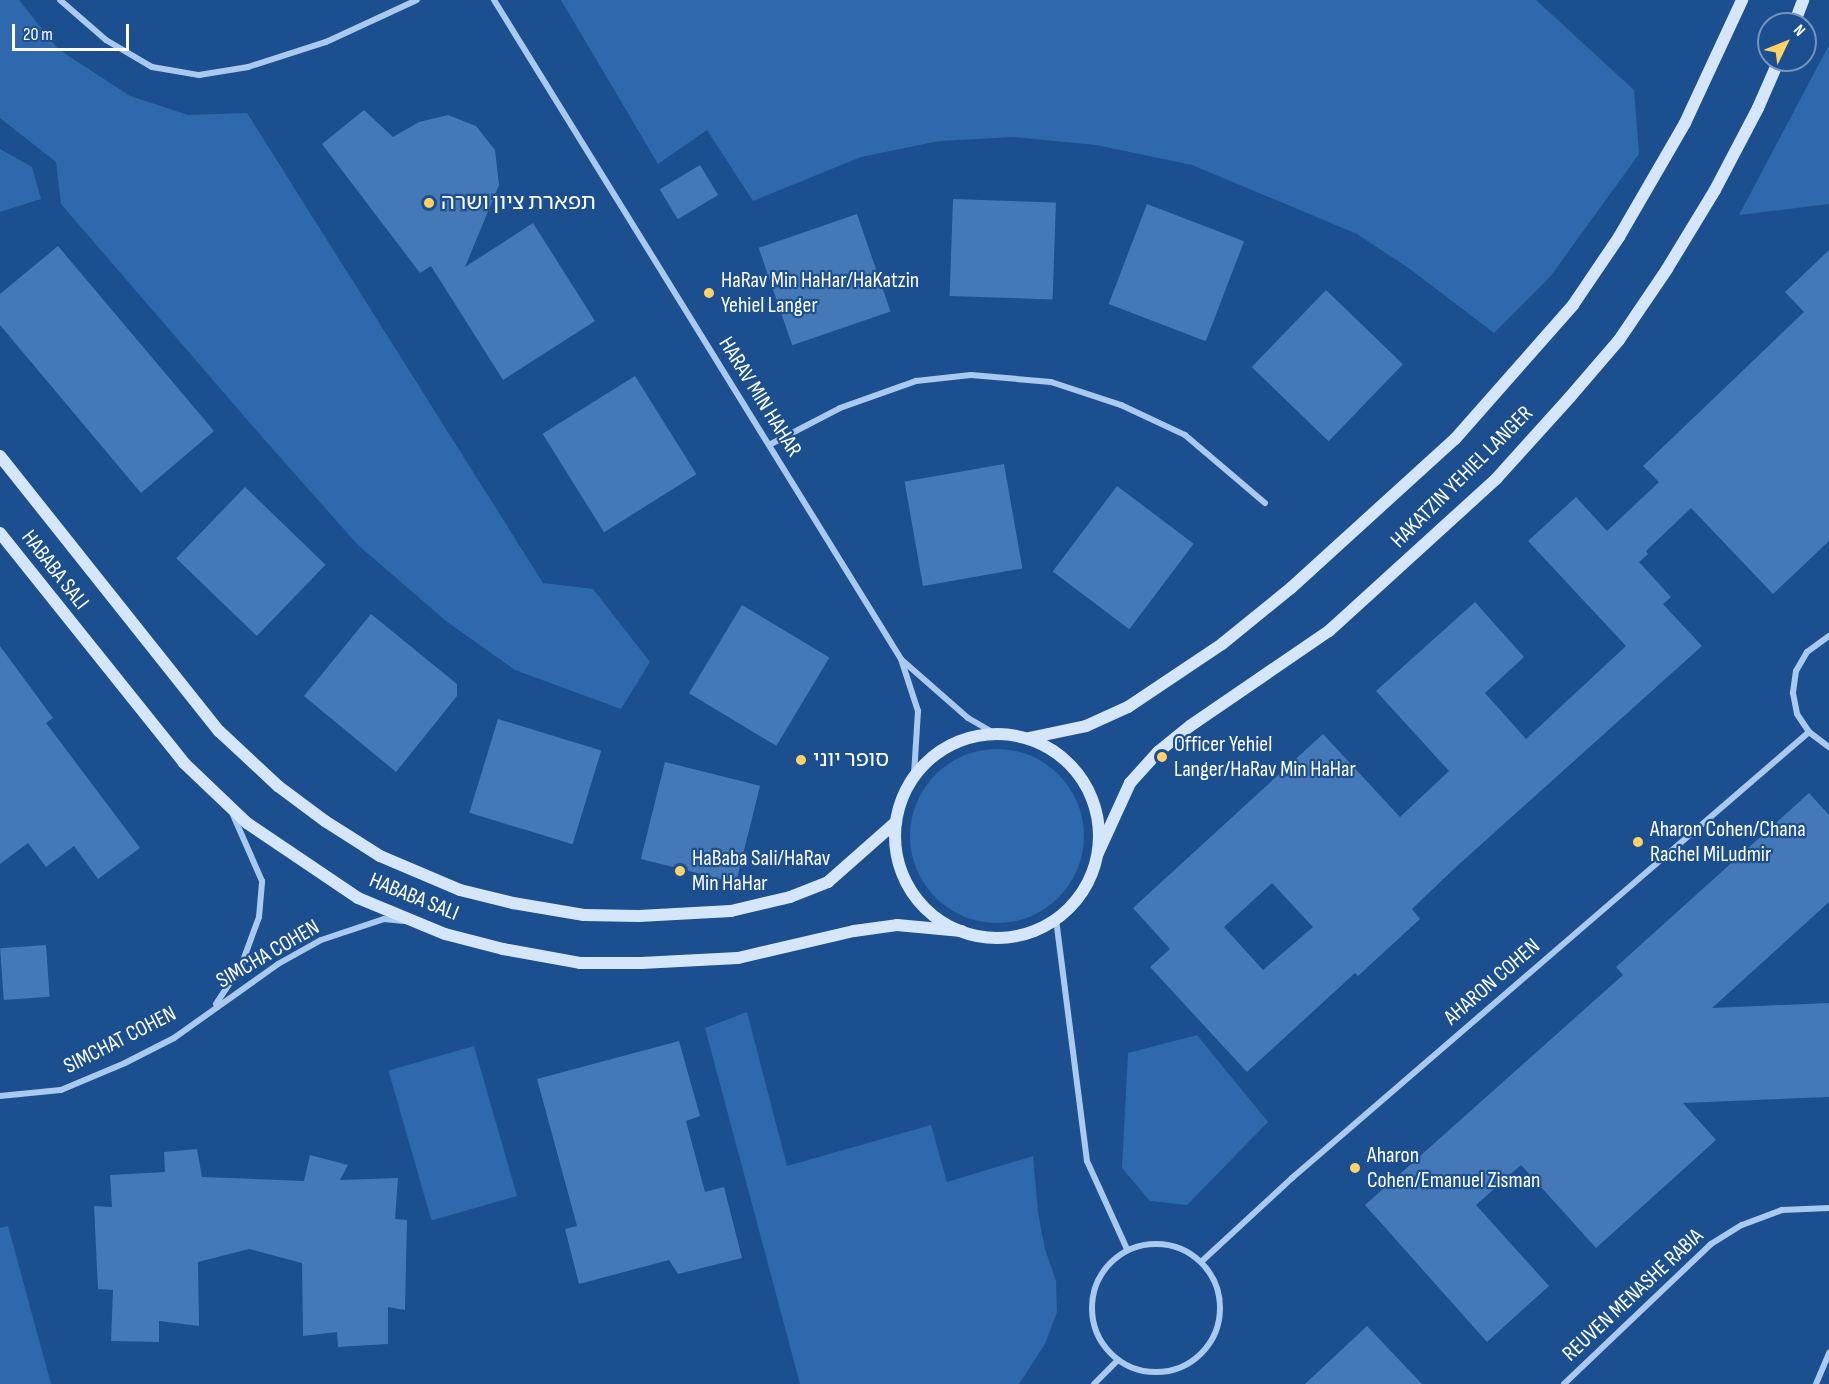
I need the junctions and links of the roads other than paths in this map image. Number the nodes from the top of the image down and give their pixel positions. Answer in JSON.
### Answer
{"nodes":[{"id":1,"x":60,"y":0,"type":"edge"},
{"id":2,"x":417,"y":0,"type":"edge"},
{"id":3,"x":494,"y":0,"type":"edge"},
{"id":4,"x":1742,"y":0,"type":"edge"},
{"id":5,"x":1774,"y":72,"type":"edge"},
{"id":6,"x":769,"y":445,"type":"junction"},
{"id":7,"x":0,"y":456,"type":"edge"},
{"id":8,"x":1264,"y":503,"type":"dead end"},
{"id":9,"x":0,"y":533,"type":"edge"},
{"id":10,"x":1829,"y":636,"type":"edge"},
{"id":11,"x":901,"y":659,"type":"junction"},
{"id":12,"x":1809,"y":732,"type":"junction"},
{"id":13,"x":994,"y":733,"type":"junction"},
{"id":14,"x":1029,"y":738,"type":"junction"},
{"id":15,"x":1829,"y":747,"type":"edge"},
{"id":16,"x":914,"y":775,"type":"junction"},
{"id":17,"x":228,"y":805,"type":"junction"},
{"id":18,"x":896,"y":822,"type":"junction"},
{"id":19,"x":1098,"y":853,"type":"junction"},
{"id":20,"x":1056,"y":919,"type":"junction"},
{"id":21,"x":417,"y":922,"type":"junction"},
{"id":22,"x":962,"y":932,"type":"junction"},
{"id":23,"x":214,"y":1007,"type":"junction"},
{"id":24,"x":0,"y":1096,"type":"edge"},
{"id":25,"x":1829,"y":1208,"type":"edge"},
{"id":26,"x":1127,"y":1249,"type":"junction"},
{"id":27,"x":1201,"y":1262,"type":"junction"},
{"id":28,"x":1829,"y":1353,"type":"edge"},
{"id":29,"x":1118,"y":1360,"type":"junction"},
{"id":30,"x":1094,"y":1384,"type":"edge"},
{"id":31,"x":1564,"y":1384,"type":"edge"},
{"id":32,"x":1816,"y":1384,"type":"edge"}],
"edges":[{"from":1,"to":2,"type":"street"},
{"from":3,"to":6,"type":"street","name":"HARAV MIN HAHAR"},
{"from":4,"to":14,"type":"street","name":"HAKATZIN YEHIEL LANGER"},
{"from":5,"to":19,"type":"street","name":"HAKATZIN YEHIEL LANGER"},
{"from":6,"to":8,"type":"street"},
{"from":6,"to":11,"type":"street","name":"HARAV MIN HAHAR"},
{"from":7,"to":18,"type":"street","name":"HABABA SALI"},
{"from":9,"to":17,"type":"street","name":"HABABA SALI"},
{"from":10,"to":12,"type":"street"},
{"from":11,"to":13,"type":"street","name":"HARAV MIN HAHAR"},
{"from":11,"to":16,"type":"street","name":"HARAV MIN HAHAR"},
{"from":12,"to":15,"type":"street"},
{"from":12,"to":27,"type":"street","name":"AHARON COHEN"},
{"from":13,"to":14,"type":"street"},
{"from":13,"to":16,"type":"street"},
{"from":14,"to":19,"type":"street"},
{"from":16,"to":18,"type":"street"},
{"from":17,"to":21,"type":"street","name":"HABABA SALI"},
{"from":17,"to":23,"type":"street","name":"SIMCHA COHEN"},
{"from":18,"to":22,"type":"street"},
{"from":19,"to":20,"type":"street"},
{"from":20,"to":22,"type":"street"},
{"from":20,"to":26,"type":"street"},
{"from":21,"to":22,"type":"street","name":"HABABA SALI"},
{"from":21,"to":23,"type":"street","name":"SIMCHA COHEN"},
{"from":23,"to":24,"type":"street","name":"SIMCHAT COHEN"},
{"from":25,"to":31,"type":"street","name":"REUVEN MENASHE RABIA"},
{"from":26,"to":27,"type":"street"},
{"from":26,"to":29,"type":"street"},
{"from":27,"to":29,"type":"street"},
{"from":28,"to":32,"type":"street"},
{"from":29,"to":30,"type":"street"}]}
